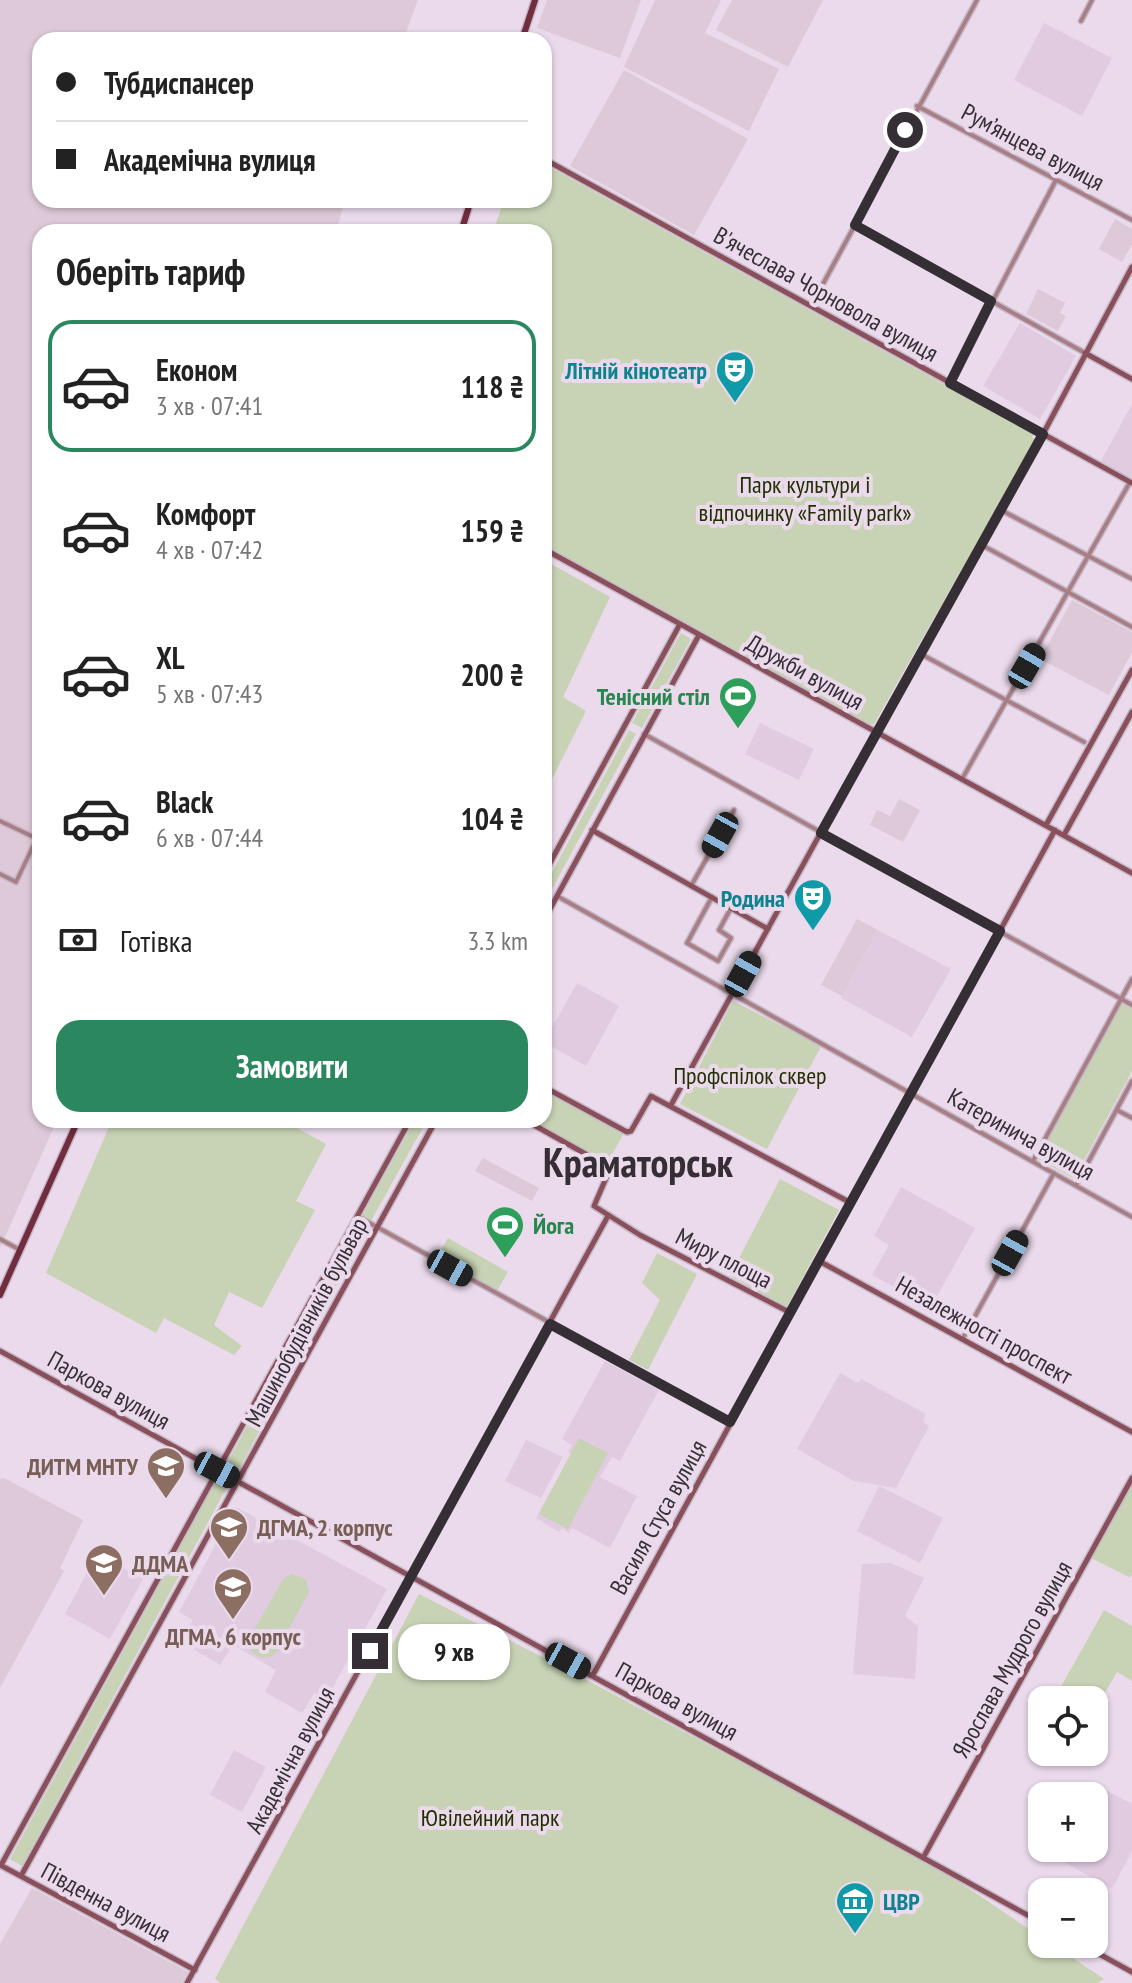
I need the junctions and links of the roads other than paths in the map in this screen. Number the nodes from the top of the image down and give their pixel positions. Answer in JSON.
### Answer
{"nodes":[{"id":1,"x":535,"y":0,"type":"edge"},
{"id":2,"x":977,"y":0,"type":"edge"},
{"id":3,"x":1092,"y":0,"type":"edge"},
{"id":4,"x":1081,"y":21,"type":"dead end"},
{"id":5,"x":525,"y":32,"type":"edge"},
{"id":6,"x":917,"y":106,"type":"junction"},
{"id":7,"x":552,"y":163,"type":"edge"},
{"id":8,"x":1056,"y":180,"type":"junction"},
{"id":9,"x":1132,"y":220,"type":"edge"},
{"id":10,"x":855,"y":225,"type":"junction"},
{"id":11,"x":1132,"y":267,"type":"edge"},
{"id":12,"x":991,"y":301,"type":"junction"},
{"id":13,"x":811,"y":306,"type":"junction"},
{"id":14,"x":1085,"y":353,"type":"junction"},
{"id":15,"x":1132,"y":379,"type":"edge"},
{"id":16,"x":950,"y":383,"type":"junction"},
{"id":17,"x":1043,"y":434,"type":"junction"},
{"id":18,"x":1131,"y":483,"type":"edge"},
{"id":19,"x":999,"y":509,"type":"junction"},
{"id":20,"x":980,"y":544,"type":"junction"},
{"id":21,"x":552,"y":553,"type":"edge"},
{"id":22,"x":1089,"y":556,"type":"junction"},
{"id":23,"x":1132,"y":579,"type":"edge"},
{"id":24,"x":1069,"y":592,"type":"junction"},
{"id":25,"x":680,"y":624,"type":"junction"},
{"id":26,"x":1132,"y":627,"type":"edge"},
{"id":27,"x":699,"y":635,"type":"junction"},
{"id":28,"x":919,"y":653,"type":"junction"},
{"id":29,"x":1132,"y":670,"type":"edge"},
{"id":30,"x":1007,"y":700,"type":"junction"},
{"id":31,"x":1132,"y":712,"type":"edge"},
{"id":32,"x":876,"y":732,"type":"junction"},
{"id":33,"x":644,"y":734,"type":"junction"},
{"id":34,"x":1084,"y":742,"type":"dead end"},
{"id":35,"x":962,"y":779,"type":"junction"},
{"id":36,"x":734,"y":810,"type":"dead end"},
{"id":37,"x":0,"y":821,"type":"edge"},
{"id":38,"x":1046,"y":825,"type":"junction"},
{"id":39,"x":592,"y":830,"type":"junction"},
{"id":40,"x":1055,"y":830,"type":"junction"},
{"id":41,"x":821,"y":833,"type":"junction"},
{"id":42,"x":1064,"y":835,"type":"junction"},
{"id":43,"x":32,"y":836,"type":"edge"},
{"id":44,"x":32,"y":851,"type":"edge"},
{"id":45,"x":552,"y":859,"type":"edge"},
{"id":46,"x":1132,"y":873,"type":"edge"},
{"id":47,"x":0,"y":874,"type":"edge"},
{"id":48,"x":691,"y":886,"type":"junction"},
{"id":49,"x":557,"y":896,"type":"junction"},
{"id":50,"x":712,"y":897,"type":"junction"},
{"id":51,"x":552,"y":905,"type":"edge"},
{"id":52,"x":731,"y":908,"type":"junction"},
{"id":53,"x":768,"y":929,"type":"junction"},
{"id":54,"x":1000,"y":931,"type":"junction"},
{"id":55,"x":1132,"y":979,"type":"edge"},
{"id":56,"x":732,"y":994,"type":"junction"},
{"id":57,"x":1121,"y":999,"type":"junction"},
{"id":58,"x":1132,"y":1005,"type":"edge"},
{"id":59,"x":1132,"y":1081,"type":"edge"},
{"id":60,"x":552,"y":1091,"type":"edge"},
{"id":61,"x":912,"y":1092,"type":"junction"},
{"id":62,"x":671,"y":1105,"type":"junction"},
{"id":63,"x":1117,"y":1110,"type":"junction"},
{"id":64,"x":1132,"y":1118,"type":"edge"},
{"id":65,"x":74,"y":1128,"type":"edge"},
{"id":66,"x":406,"y":1128,"type":"edge"},
{"id":67,"x":432,"y":1128,"type":"edge"},
{"id":68,"x":539,"y":1128,"type":"edge"},
{"id":69,"x":1033,"y":1161,"type":"junction"},
{"id":70,"x":1054,"y":1173,"type":"junction"},
{"id":71,"x":1076,"y":1185,"type":"junction"},
{"id":72,"x":851,"y":1203,"type":"junction"},
{"id":73,"x":357,"y":1216,"type":"junction"},
{"id":74,"x":608,"y":1216,"type":"junction"},
{"id":75,"x":1132,"y":1217,"type":"edge"},
{"id":76,"x":377,"y":1228,"type":"junction"},
{"id":77,"x":0,"y":1239,"type":"edge"},
{"id":78,"x":20,"y":1250,"type":"junction"},
{"id":79,"x":819,"y":1261,"type":"junction"},
{"id":80,"x":0,"y":1295,"type":"edge"},
{"id":81,"x":791,"y":1313,"type":"junction"},
{"id":82,"x":550,"y":1324,"type":"junction"},
{"id":83,"x":963,"y":1338,"type":"junction"},
{"id":84,"x":0,"y":1351,"type":"edge"},
{"id":85,"x":730,"y":1422,"type":"junction"},
{"id":86,"x":1132,"y":1432,"type":"edge"},
{"id":87,"x":217,"y":1470,"type":"junction"},
{"id":88,"x":1132,"y":1478,"type":"edge"},
{"id":89,"x":239,"y":1482,"type":"junction"},
{"id":90,"x":413,"y":1576,"type":"junction"},
{"id":91,"x":593,"y":1675,"type":"junction"},
{"id":92,"x":923,"y":1858,"type":"junction"},
{"id":93,"x":0,"y":1865,"type":"edge"},
{"id":94,"x":21,"y":1876,"type":"junction"},
{"id":95,"x":1028,"y":1915,"type":"edge"},
{"id":96,"x":1106,"y":1958,"type":"edge"},
{"id":97,"x":195,"y":1970,"type":"junction"},
{"id":98,"x":1132,"y":1972,"type":"edge"},
{"id":99,"x":187,"y":1983,"type":"edge"}],
"edges":[{"from":1,"to":5,"type":"main road"},
{"from":2,"to":6,"type":"street"},
{"from":3,"to":4,"type":"street"},
{"from":6,"to":8,"type":"street","name":"Рум’янцева вулиця"},
{"from":6,"to":10,"type":"street"},
{"from":7,"to":13,"type":"street","name":"В'ячеслава Чорновола вулиця"},
{"from":8,"to":9,"type":"street","name":"Рум’янцева вулиця"},
{"from":8,"to":12,"type":"street"},
{"from":10,"to":12,"type":"street"},
{"from":10,"to":13,"type":"street"},
{"from":11,"to":14,"type":"street"},
{"from":12,"to":14,"type":"street"},
{"from":12,"to":16,"type":"street"},
{"from":13,"to":16,"type":"street","name":"В'ячеслава Чорновола вулиця"},
{"from":14,"to":15,"type":"street"},
{"from":14,"to":17,"type":"street"},
{"from":16,"to":17,"type":"street","name":"В'ячеслава Чорновола вулиця"},
{"from":17,"to":18,"type":"street","name":"В'ячеслава Чорновола вулиця"},
{"from":17,"to":19,"type":"street"},
{"from":18,"to":22,"type":"street"},
{"from":19,"to":20,"type":"street"},
{"from":19,"to":22,"type":"street"},
{"from":20,"to":24,"type":"street"},
{"from":20,"to":28,"type":"street"},
{"from":21,"to":25,"type":"street","name":"Дружби вулиця"},
{"from":22,"to":23,"type":"street"},
{"from":22,"to":24,"type":"street"},
{"from":24,"to":26,"type":"street"},
{"from":24,"to":30,"type":"street"},
{"from":25,"to":27,"type":"street","name":"Дружби вулиця"},
{"from":25,"to":45,"type":"street"},
{"from":27,"to":32,"type":"street","name":"Дружби вулиця"},
{"from":27,"to":33,"type":"street"},
{"from":28,"to":30,"type":"street"},
{"from":28,"to":32,"type":"street"},
{"from":29,"to":38,"type":"street"},
{"from":30,"to":34,"type":"street"},
{"from":30,"to":35,"type":"street"},
{"from":31,"to":42,"type":"street"},
{"from":32,"to":35,"type":"street","name":"Дружби вулиця"},
{"from":32,"to":41,"type":"street"},
{"from":33,"to":39,"type":"street"},
{"from":33,"to":41,"type":"street"},
{"from":35,"to":38,"type":"street","name":"Дружби вулиця"},
{"from":36,"to":48,"type":"street"},
{"from":37,"to":43,"type":"street"},
{"from":38,"to":40,"type":"street","name":"Дружби вулиця"},
{"from":39,"to":48,"type":"street"},
{"from":39,"to":49,"type":"street"},
{"from":40,"to":42,"type":"street","name":"Дружби вулиця"},
{"from":40,"to":54,"type":"street","name":"Василя Стуса вулиця"},
{"from":41,"to":53,"type":"street"},
{"from":41,"to":54,"type":"street"},
{"from":42,"to":46,"type":"street","name":"Дружби вулиця"},
{"from":44,"to":47,"type":"street"},
{"from":48,"to":50,"type":"street"},
{"from":49,"to":51,"type":"street"},
{"from":49,"to":56,"type":"street","name":"Катеринича вулиця"},
{"from":50,"to":52,"type":"street"},
{"from":50,"to":52,"type":"street"},
{"from":52,"to":53,"type":"street"},
{"from":53,"to":56,"type":"street"},
{"from":54,"to":57,"type":"street"},
{"from":54,"to":61,"type":"street","name":"Василя Стуса вулиця"},
{"from":55,"to":57,"type":"street"},
{"from":56,"to":61,"type":"street","name":"Катеринича вулиця"},
{"from":56,"to":62,"type":"street"},
{"from":57,"to":58,"type":"street"},
{"from":57,"to":69,"type":"street"},
{"from":59,"to":63,"type":"street"},
{"from":60,"to":62,"type":"street"},
{"from":61,"to":69,"type":"street","name":"Катеринича вулиця"},
{"from":61,"to":72,"type":"street","name":"Василя Стуса вулиця"},
{"from":62,"to":72,"type":"street"},
{"from":63,"to":64,"type":"street"},
{"from":63,"to":71,"type":"street"},
{"from":65,"to":78,"type":"main road"},
{"from":66,"to":73,"type":"street","name":"Машинобудівників бульвар"},
{"from":67,"to":76,"type":"street","name":"Машинобудівників бульвар"},
{"from":68,"to":74,"type":"street"},
{"from":69,"to":70,"type":"street","name":"Катеринича вулиця"},
{"from":70,"to":71,"type":"street","name":"Катеринича вулиця"},
{"from":70,"to":83,"type":"street"},
{"from":71,"to":75,"type":"street","name":"Катеринича вулиця"},
{"from":72,"to":79,"type":"street","name":"Василя Стуса вулиця"},
{"from":73,"to":76,"type":"street"},
{"from":73,"to":87,"type":"street","name":"Машинобудівників бульвар"},
{"from":74,"to":81,"type":"street","name":"Миру площа"},
{"from":74,"to":82,"type":"street","name":"Академічна вулиця"},
{"from":76,"to":82,"type":"street"},
{"from":76,"to":89,"type":"street","name":"Машинобудівників бульвар"},
{"from":77,"to":78,"type":"street"},
{"from":78,"to":80,"type":"main road"},
{"from":79,"to":81,"type":"street","name":"Василя Стуса вулиця"},
{"from":79,"to":83,"type":"street","name":"Незалежності проспект"},
{"from":81,"to":85,"type":"street","name":"Василя Стуса вулиця"},
{"from":82,"to":85,"type":"street"},
{"from":82,"to":90,"type":"street","name":"Академічна вулиця"},
{"from":83,"to":86,"type":"street","name":"Незалежності проспект"},
{"from":84,"to":87,"type":"street","name":"Паркова вулиця"},
{"from":85,"to":91,"type":"street","name":"Василя Стуса вулиця"},
{"from":87,"to":89,"type":"street","name":"Паркова вулиця"},
{"from":87,"to":93,"type":"street","name":"Машинобудівників бульвар"},
{"from":88,"to":92,"type":"street","name":"Ярослава Мудрого вулиця"},
{"from":89,"to":90,"type":"street","name":"Паркова вулиця"},
{"from":89,"to":94,"type":"street","name":"Машинобудівників бульвар"},
{"from":90,"to":91,"type":"street","name":"Паркова вулиця"},
{"from":90,"to":97,"type":"street","name":"Академічна вулиця"},
{"from":91,"to":92,"type":"street","name":"Паркова вулиця"},
{"from":92,"to":95,"type":"street","name":"Паркова вулиця"},
{"from":93,"to":94,"type":"street","name":"Південна вулиця"},
{"from":94,"to":97,"type":"street","name":"Південна вулиця"},
{"from":96,"to":98,"type":"street"},
{"from":97,"to":99,"type":"street","name":"Академічна вулиця"}]}
